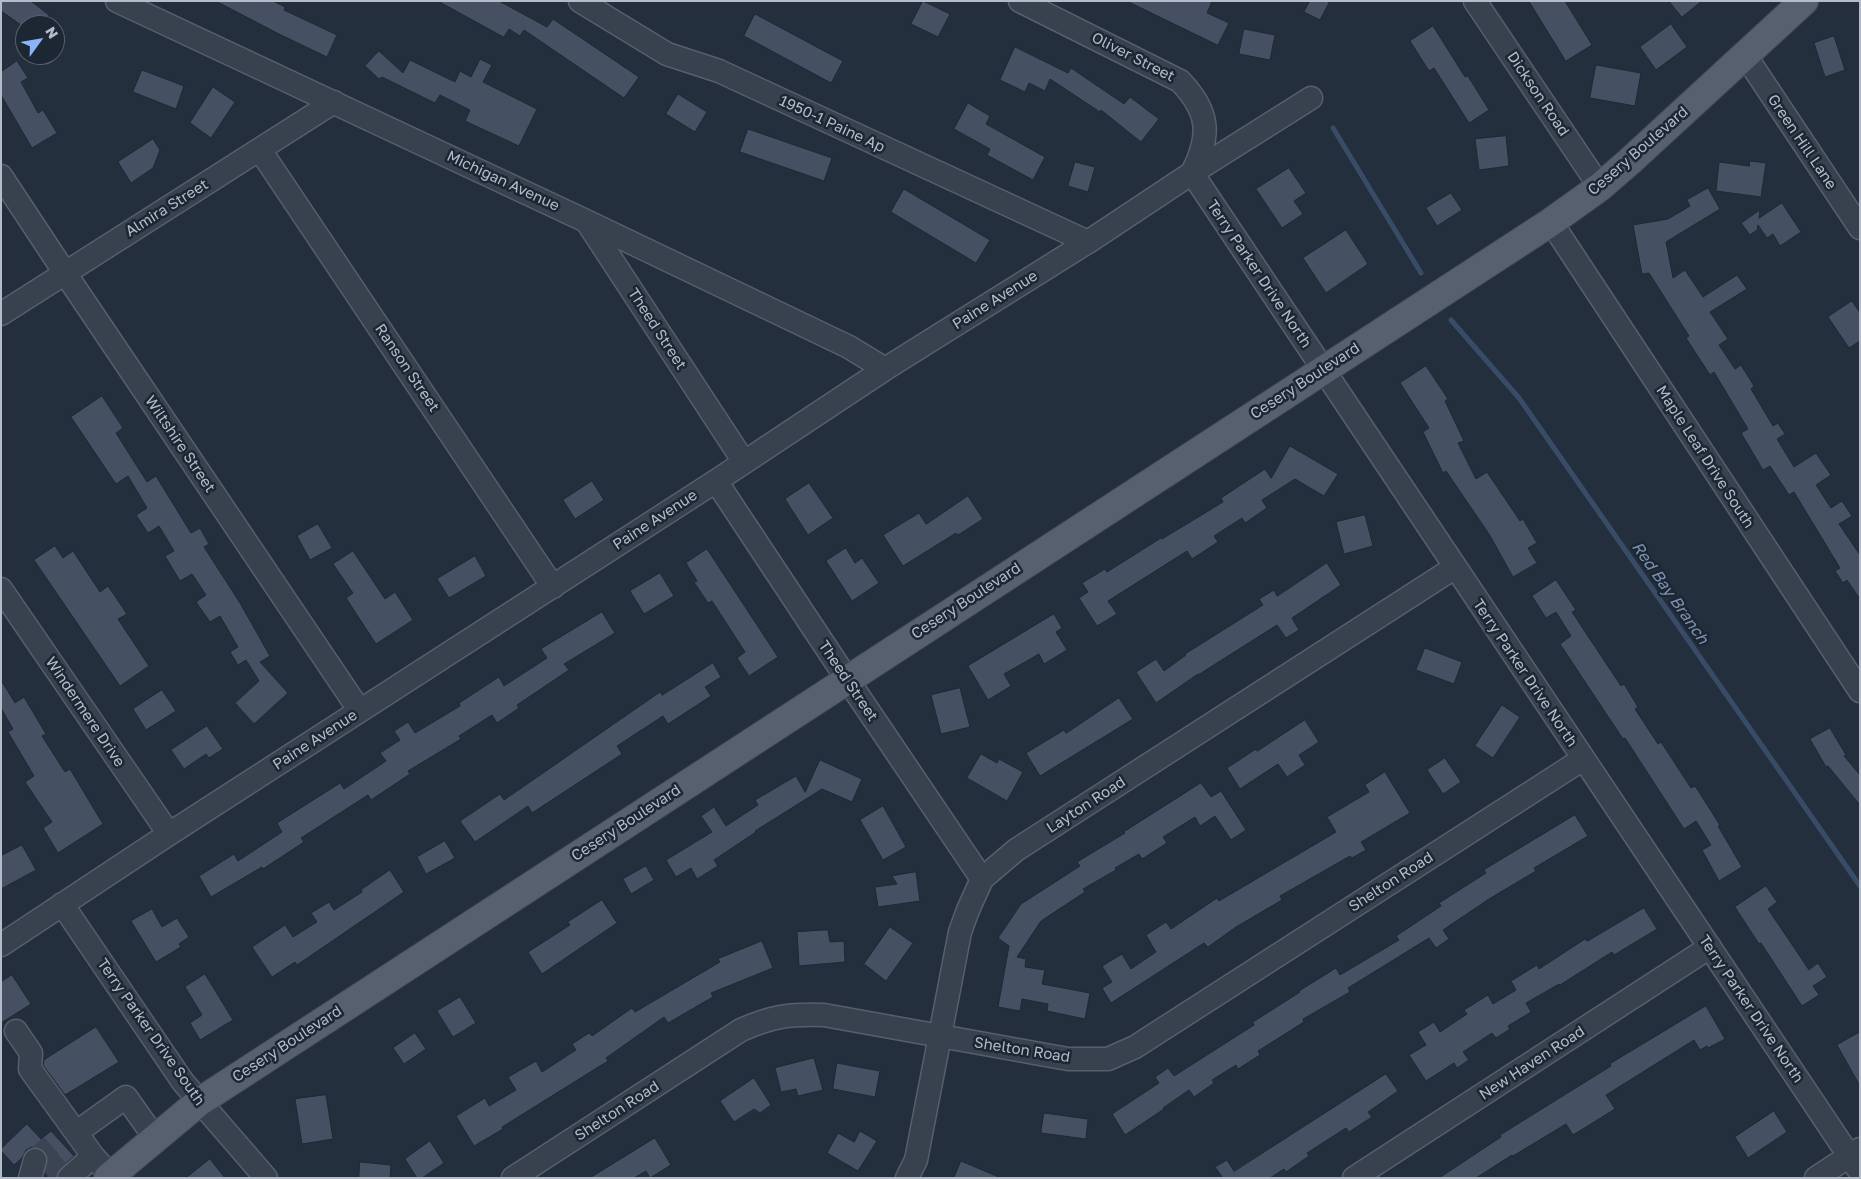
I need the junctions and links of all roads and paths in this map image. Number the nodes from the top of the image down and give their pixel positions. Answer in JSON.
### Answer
{"nodes":[{"id":1,"x":117,"y":1,"type":"edge"},
{"id":2,"x":580,"y":1,"type":"edge"},
{"id":3,"x":1020,"y":1,"type":"edge"},
{"id":4,"x":1475,"y":1,"type":"edge"},
{"id":5,"x":1804,"y":1,"type":"edge"},
{"id":6,"x":1745,"y":55,"type":"junction"},
{"id":7,"x":1311,"y":98,"type":"dead end"},
{"id":8,"x":334,"y":102,"type":"junction"},
{"id":9,"x":260,"y":150,"type":"junction"},
{"id":10,"x":1192,"y":173,"type":"junction"},
{"id":11,"x":1,"y":176,"type":"edge"},
{"id":12,"x":1600,"y":187,"type":"junction"},
{"id":13,"x":586,"y":221,"type":"junction"},
{"id":14,"x":1550,"y":222,"type":"junction"},
{"id":15,"x":1860,"y":228,"type":"edge"},
{"id":16,"x":1088,"y":242,"type":"junction"},
{"id":17,"x":65,"y":273,"type":"junction"},
{"id":18,"x":1,"y":314,"type":"edge"},
{"id":19,"x":885,"y":369,"type":"junction"},
{"id":20,"x":1322,"y":370,"type":"junction"},
{"id":21,"x":744,"y":462,"type":"junction"},
{"id":22,"x":716,"y":481,"type":"junction"},
{"id":23,"x":1454,"y":568,"type":"junction"},
{"id":24,"x":553,"y":587,"type":"junction"},
{"id":25,"x":1,"y":589,"type":"edge"},
{"id":26,"x":846,"y":679,"type":"junction"},
{"id":27,"x":1860,"y":691,"type":"edge"},
{"id":28,"x":360,"y":711,"type":"junction"},
{"id":29,"x":1583,"y":759,"type":"junction"},
{"id":30,"x":169,"y":834,"type":"junction"},
{"id":31,"x":982,"y":880,"type":"junction"},
{"id":32,"x":62,"y":904,"type":"junction"},
{"id":33,"x":1,"y":945,"type":"edge"},
{"id":34,"x":1710,"y":947,"type":"junction"},
{"id":35,"x":16,"y":1031,"type":"dead end"},
{"id":36,"x":940,"y":1037,"type":"junction"},
{"id":37,"x":199,"y":1102,"type":"junction"},
{"id":38,"x":155,"y":1138,"type":"junction"},
{"id":39,"x":84,"y":1150,"type":"edge"},
{"id":40,"x":1856,"y":1159,"type":"edge"},
{"id":41,"x":43,"y":1174,"type":"edge"},
{"id":42,"x":266,"y":1178,"type":"edge"},
{"id":43,"x":513,"y":1178,"type":"edge"},
{"id":44,"x":907,"y":1178,"type":"edge"},
{"id":45,"x":1354,"y":1178,"type":"edge"},
{"id":46,"x":1816,"y":1178,"type":"edge"}],
"edges":[{"from":1,"to":8,"type":"street","name":"Michigan Avenue"},
{"from":2,"to":16,"type":"street","name":"1950-1 Paine Ap"},
{"from":3,"to":10,"type":"street","name":"Oliver Street"},
{"from":4,"to":12,"type":"street","name":"Dickson Road"},
{"from":5,"to":6,"type":"main road","name":"Cesery Boulevard"},
{"from":6,"to":12,"type":"main road","name":"Cesery Boulevard"},
{"from":6,"to":15,"type":"street","name":"Green Hill Lane"},
{"from":7,"to":10,"type":"street","name":"Paine Avenue"},
{"from":8,"to":9,"type":"street","name":"Almira Street"},
{"from":8,"to":13,"type":"street","name":"Michigan Avenue"},
{"from":9,"to":17,"type":"street","name":"Almira Street"},
{"from":9,"to":24,"type":"street","name":"Ranson Street"},
{"from":10,"to":16,"type":"street","name":"Paine Avenue"},
{"from":10,"to":20,"type":"street","name":"Terry Parker Drive North"},
{"from":11,"to":17,"type":"street","name":"Wiltshire Street"},
{"from":12,"to":14,"type":"main road","name":"Cesery Boulevard"},
{"from":13,"to":19,"type":"street","name":"Michigan Avenue"},
{"from":13,"to":21,"type":"street","name":"Theed Street"},
{"from":14,"to":20,"type":"main road","name":"Cesery Boulevard"},
{"from":14,"to":27,"type":"street","name":"Maple Leaf Drive South"},
{"from":16,"to":19,"type":"street","name":"Paine Avenue"},
{"from":17,"to":18,"type":"street","name":"Almira Street"},
{"from":17,"to":28,"type":"street","name":"Wiltshire Street"},
{"from":19,"to":21,"type":"street","name":"Paine Avenue"},
{"from":20,"to":23,"type":"street","name":"Terry Parker Drive North"},
{"from":20,"to":26,"type":"main road","name":"Cesery Boulevard"},
{"from":21,"to":22,"type":"street","name":"Paine Avenue"},
{"from":22,"to":24,"type":"street","name":"Paine Avenue"},
{"from":22,"to":26,"type":"street","name":"Theed Street"},
{"from":23,"to":29,"type":"street","name":"Terry Parker Drive North"},
{"from":23,"to":31,"type":"street","name":"Layton Road"},
{"from":24,"to":28,"type":"street","name":"Paine Avenue"},
{"from":25,"to":30,"type":"street","name":"Windermere Drive"},
{"from":26,"to":31,"type":"street","name":"Theed Street"},
{"from":26,"to":37,"type":"main road","name":"Cesery Boulevard"},
{"from":28,"to":30,"type":"street","name":"Paine Avenue"},
{"from":29,"to":34,"type":"street","name":"Terry Parker Drive North"},
{"from":29,"to":36,"type":"street","name":"Shelton Road"},
{"from":30,"to":32,"type":"street","name":"Paine Avenue"},
{"from":31,"to":36,"type":"street","name":"Layton Road"},
{"from":32,"to":33,"type":"street","name":"Paine Avenue"},
{"from":32,"to":37,"type":"street","name":"Terry Parker Drive South"},
{"from":34,"to":40,"type":"street","name":"Terry Parker Drive North"},
{"from":34,"to":45,"type":"street","name":"New Haven Road"},
{"from":35,"to":39,"type":"street"},
{"from":36,"to":43,"type":"street","name":"Shelton Road"},
{"from":36,"to":44,"type":"street","name":"Layton Road"},
{"from":37,"to":38,"type":"main road","name":"Cesery Boulevard"},
{"from":37,"to":42,"type":"street","name":"Terry Parker Drive South"},
{"from":38,"to":39,"type":"main road","name":"Cesery Boulevard"},
{"from":38,"to":39,"type":"street"},
{"from":39,"to":41,"type":"street"},
{"from":40,"to":46,"type":"street"}]}
